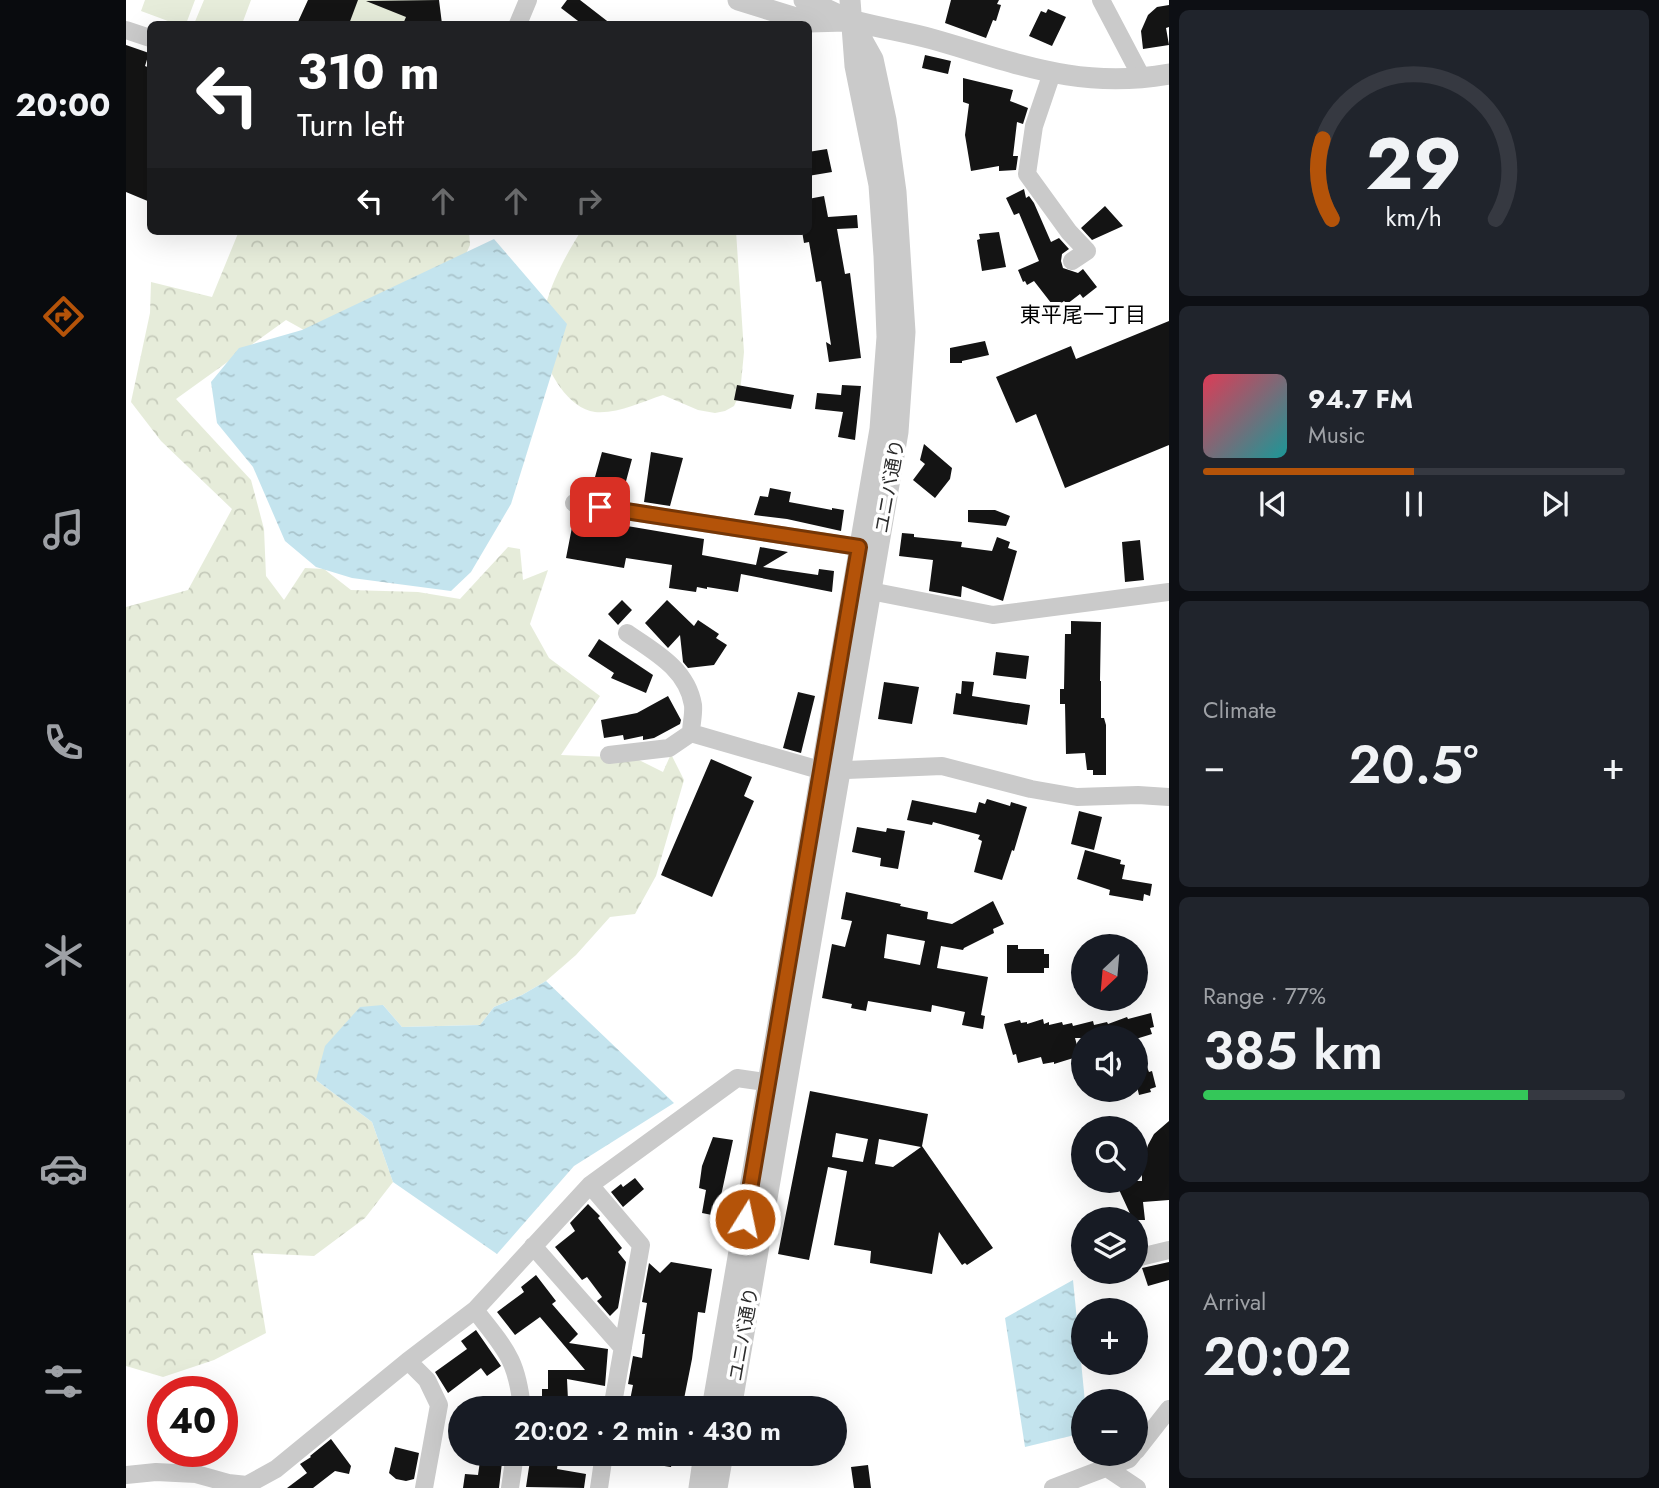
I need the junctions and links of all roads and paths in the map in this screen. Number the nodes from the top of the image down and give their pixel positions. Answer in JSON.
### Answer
{"nodes":[{"id":1,"x":528,"y":0,"type":"edge"},
{"id":2,"x":738,"y":0,"type":"edge"},
{"id":3,"x":804,"y":0,"type":"edge"},
{"id":4,"x":1101,"y":0,"type":"edge"},
{"id":5,"x":851,"y":10,"type":"edge"},
{"id":6,"x":519,"y":21,"type":"edge"},
{"id":7,"x":806,"y":21,"type":"edge"},
{"id":8,"x":812,"y":21,"type":"edge"},
{"id":9,"x":126,"y":30,"type":"edge"},
{"id":10,"x":147,"y":37,"type":"edge"},
{"id":11,"x":1052,"y":73,"type":"junction"},
{"id":12,"x":1169,"y":74,"type":"edge"},
{"id":13,"x":1142,"y":78,"type":"junction"},
{"id":14,"x":1072,"y":261,"type":"dead end"},
{"id":15,"x":574,"y":503,"type":"dead end"},
{"id":16,"x":869,"y":548,"type":"junction"},
{"id":17,"x":862,"y":590,"type":"junction"},
{"id":18,"x":1169,"y":592,"type":"edge"},
{"id":19,"x":627,"y":634,"type":"dead end"},
{"id":20,"x":691,"y":733,"type":"junction"},
{"id":21,"x":609,"y":755,"type":"dead end"},
{"id":22,"x":832,"y":770,"type":"junction"},
{"id":23,"x":1169,"y":797,"type":"edge"},
{"id":24,"x":777,"y":1084,"type":"junction"},
{"id":25,"x":590,"y":1185,"type":"junction"},
{"id":26,"x":533,"y":1246,"type":"junction"},
{"id":27,"x":1169,"y":1250,"type":"edge"},
{"id":28,"x":1148,"y":1255,"type":"edge"},
{"id":29,"x":475,"y":1310,"type":"junction"},
{"id":30,"x":623,"y":1348,"type":"junction"},
{"id":31,"x":408,"y":1361,"type":"junction"},
{"id":32,"x":521,"y":1396,"type":"edge"},
{"id":33,"x":614,"y":1396,"type":"edge"},
{"id":34,"x":715,"y":1396,"type":"edge"},
{"id":35,"x":733,"y":1396,"type":"edge"},
{"id":36,"x":1169,"y":1409,"type":"edge"},
{"id":37,"x":1148,"y":1435,"type":"edge"},
{"id":38,"x":513,"y":1466,"type":"edge"},
{"id":39,"x":602,"y":1466,"type":"edge"},
{"id":40,"x":702,"y":1466,"type":"edge"},
{"id":41,"x":721,"y":1466,"type":"edge"},
{"id":42,"x":1112,"y":1466,"type":"edge"},
{"id":43,"x":1107,"y":1468,"type":"junction"},
{"id":44,"x":126,"y":1475,"type":"edge"},
{"id":45,"x":196,"y":1481,"type":"edge"},
{"id":46,"x":424,"y":1488,"type":"edge"},
{"id":47,"x":510,"y":1488,"type":"edge"},
{"id":48,"x":598,"y":1488,"type":"edge"},
{"id":49,"x":699,"y":1488,"type":"edge"},
{"id":50,"x":717,"y":1488,"type":"edge"},
{"id":51,"x":1053,"y":1488,"type":"edge"},
{"id":52,"x":1137,"y":1488,"type":"edge"}],
"edges":[{"from":1,"to":6,"type":"street"},
{"from":2,"to":7,"type":"street"},
{"from":3,"to":5,"type":"street"},
{"from":4,"to":13,"type":"street"},
{"from":5,"to":8,"type":"street"},
{"from":5,"to":11,"type":"street"},
{"from":5,"to":16,"type":"street","name":"ユニバ通り"},
{"from":9,"to":10,"type":"street"},
{"from":11,"to":13,"type":"street"},
{"from":11,"to":14,"type":"street"},
{"from":12,"to":13,"type":"street"},
{"from":15,"to":16,"type":"street"},
{"from":16,"to":17,"type":"street","name":"ユニバ通り"},
{"from":17,"to":18,"type":"street"},
{"from":17,"to":22,"type":"street","name":"ユニバ通り"},
{"from":19,"to":20,"type":"street"},
{"from":20,"to":21,"type":"street"},
{"from":20,"to":22,"type":"street"},
{"from":22,"to":23,"type":"street"},
{"from":22,"to":24,"type":"street","name":"ユニバ通り"},
{"from":24,"to":25,"type":"street"},
{"from":24,"to":34,"type":"street","name":"ユニバ通り"},
{"from":24,"to":35,"type":"street","name":"ユニバ通り"},
{"from":25,"to":26,"type":"street"},
{"from":25,"to":30,"type":"street"},
{"from":26,"to":29,"type":"street"},
{"from":26,"to":30,"type":"street"},
{"from":27,"to":28,"type":"street"},
{"from":29,"to":31,"type":"street"},
{"from":29,"to":32,"type":"street"},
{"from":30,"to":33,"type":"street"},
{"from":31,"to":45,"type":"street"},
{"from":31,"to":46,"type":"street"},
{"from":36,"to":37,"type":"street"},
{"from":38,"to":47,"type":"street"},
{"from":39,"to":48,"type":"street"},
{"from":40,"to":49,"type":"street"},
{"from":41,"to":50,"type":"street"},
{"from":42,"to":43,"type":"street"},
{"from":43,"to":51,"type":"street"},
{"from":43,"to":52,"type":"street"},
{"from":44,"to":45,"type":"street"}]}
